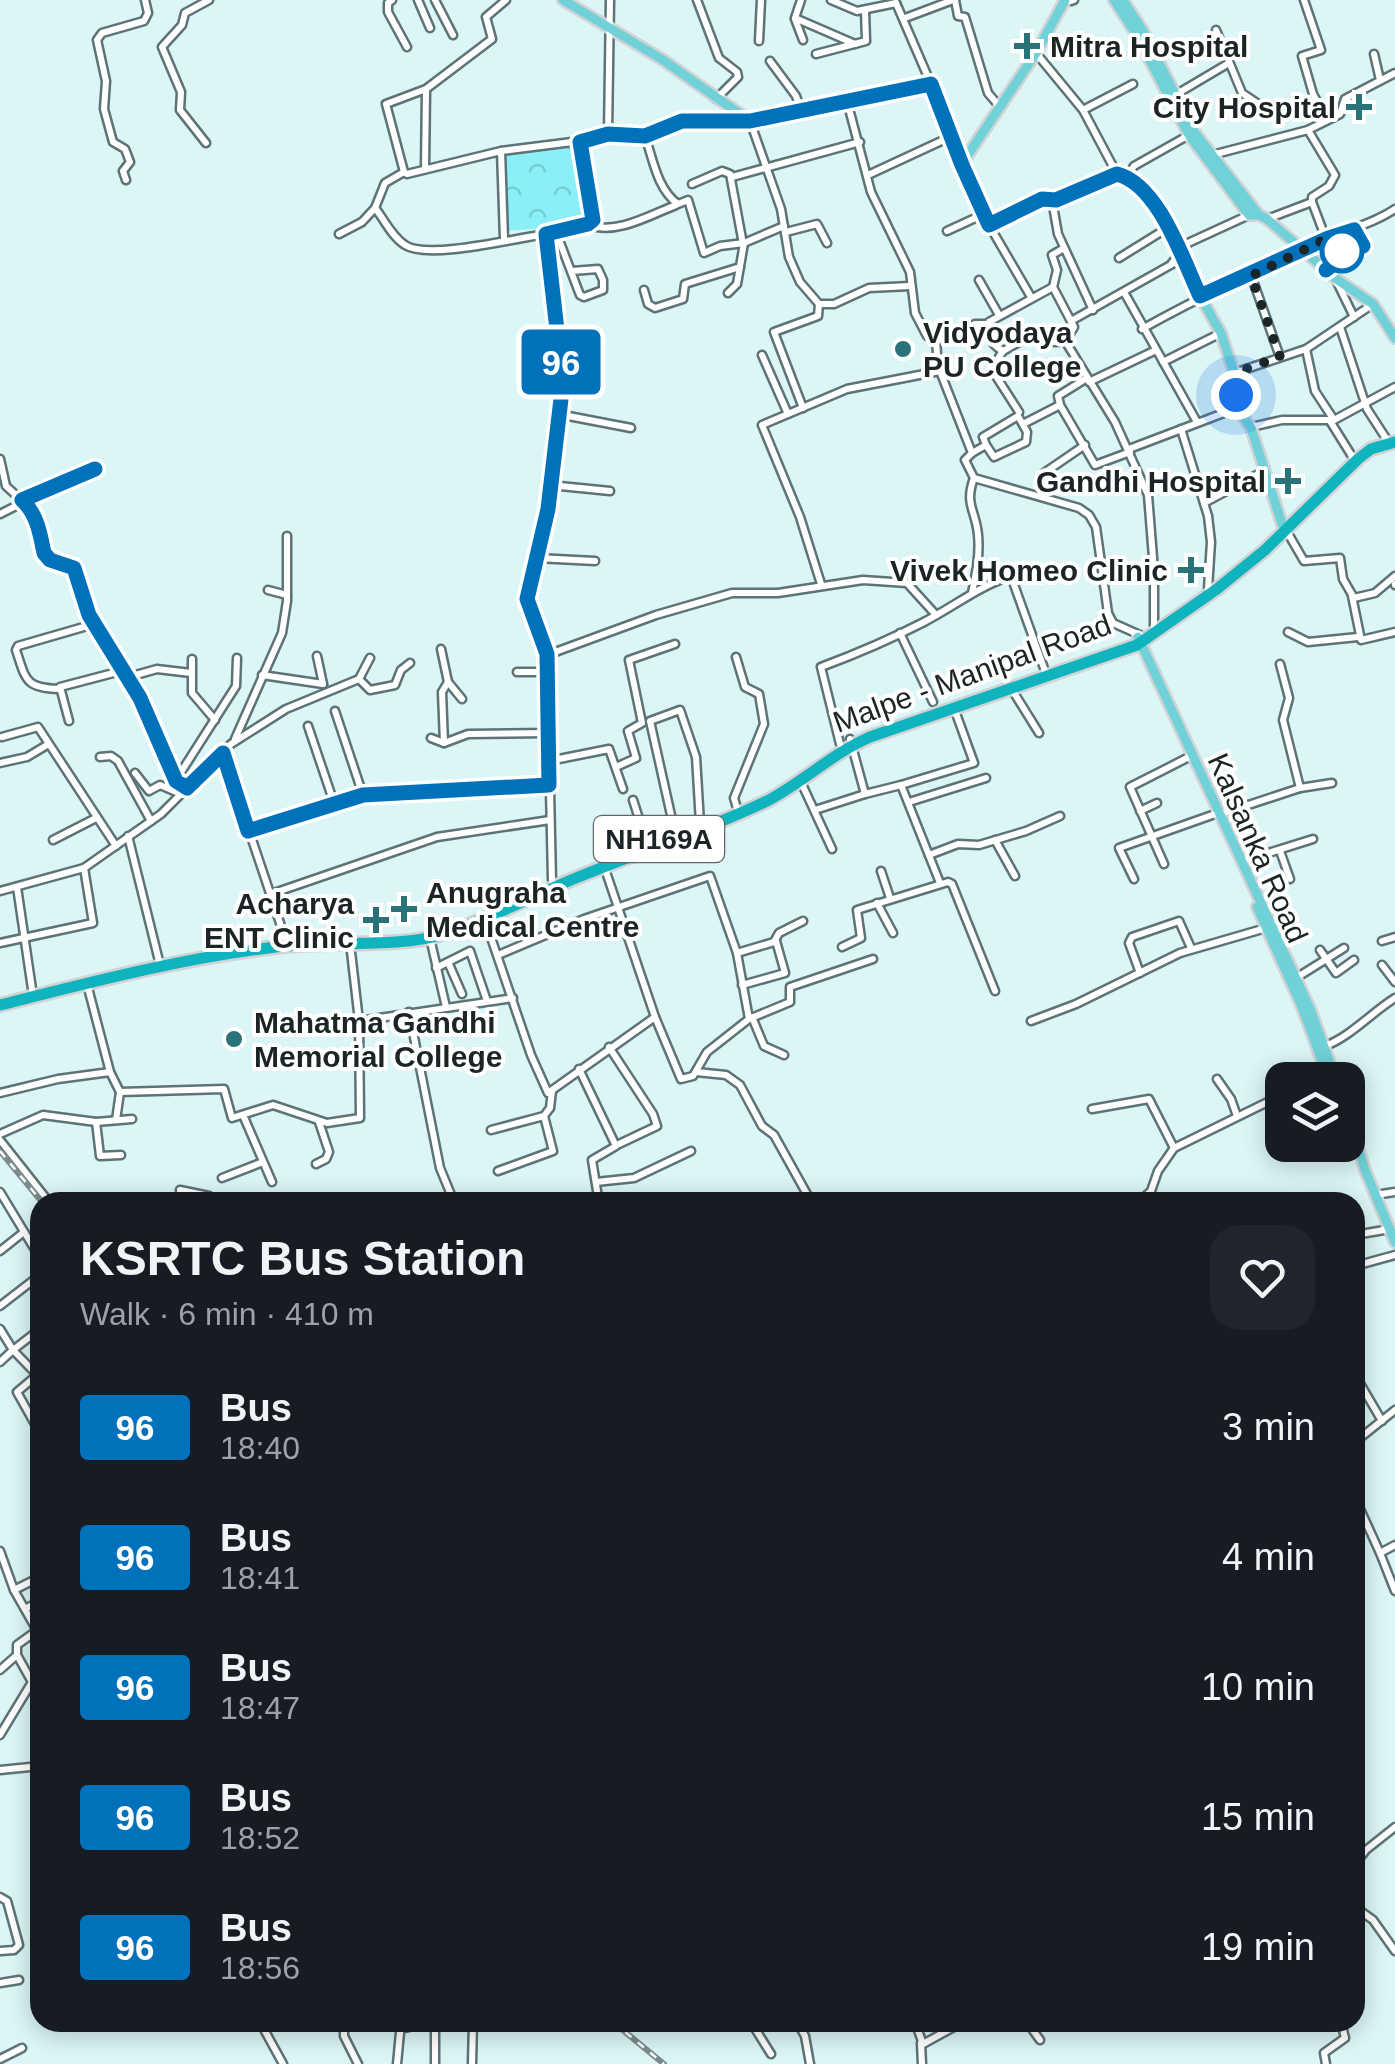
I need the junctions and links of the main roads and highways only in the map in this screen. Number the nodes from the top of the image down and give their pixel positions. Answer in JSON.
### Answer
{"nodes":[{"id":1,"x":563,"y":0,"type":"edge"},
{"id":2,"x":1070,"y":0,"type":"edge"},
{"id":3,"x":1114,"y":0,"type":"edge"},
{"id":4,"x":1123,"y":0,"type":"edge"},
{"id":5,"x":962,"y":165,"type":"junction"},
{"id":6,"x":1258,"y":217,"type":"junction"},
{"id":7,"x":1395,"y":338,"type":"edge"},
{"id":8,"x":1391,"y":440,"type":"edge"},
{"id":9,"x":1284,"y":527,"type":"junction"},
{"id":10,"x":1138,"y":640,"type":"junction"},
{"id":11,"x":848,"y":742,"type":"junction"},
{"id":12,"x":1218,"y":814,"type":"junction"},
{"id":13,"x":498,"y":905,"type":"junction"},
{"id":14,"x":183,"y":960,"type":"junction"},
{"id":15,"x":0,"y":1001,"type":"edge"},
{"id":16,"x":1324,"y":1062,"type":"edge"},
{"id":17,"x":1328,"y":1062,"type":"edge"},
{"id":18,"x":1359,"y":1162,"type":"edge"},
{"id":19,"x":1365,"y":1162,"type":"edge"},
{"id":20,"x":1395,"y":1242,"type":"edge"},
{"id":21,"x":1395,"y":1254,"type":"edge"}],
"edges":[{"from":1,"to":5,"type":"main road"},
{"from":2,"to":5,"type":"main road"},
{"from":3,"to":6,"type":"main road"},
{"from":4,"to":6,"type":"main road"},
{"from":5,"to":9,"type":"main road"},
{"from":6,"to":7,"type":"main road"},
{"from":8,"to":9,"type":"highway","name":"Malpe - Manipal Road","number":"NH169A"},
{"from":9,"to":10,"type":"highway","name":"Malpe - Manipal Road","number":"NH169A"},
{"from":9,"to":10,"type":"highway","name":"Malpe - Manipal Road","number":"NH169A"},
{"from":10,"to":11,"type":"highway","name":"Malpe - Manipal Road","number":"NH169A"},
{"from":10,"to":11,"type":"highway","name":"Malpe - Manipal Road","number":"NH169A"},
{"from":10,"to":12,"type":"main road"},
{"from":10,"to":12,"type":"main road","name":"Kalsanka Road"},
{"from":11,"to":13,"type":"highway","name":"Malpe - Manipal Road","number":"NH169A"},
{"from":11,"to":13,"type":"highway","name":"Malpe - Manipal Road","number":"NH169A"},
{"from":12,"to":16,"type":"main road","name":"Kalsanka Road"},
{"from":12,"to":17,"type":"main road"},
{"from":13,"to":14,"type":"highway","name":"Malpe - Manipal Road","number":"NH169A"},
{"from":13,"to":14,"type":"highway","name":"Malpe - Manipal Road","number":"NH169A"},
{"from":14,"to":15,"type":"highway","name":"Malpe - Manipal Road","number":"NH169A"},
{"from":14,"to":15,"type":"highway","name":"Malpe - Manipal Road","number":"NH169A"},
{"from":18,"to":21,"type":"main road"},
{"from":19,"to":20,"type":"main road"}]}
